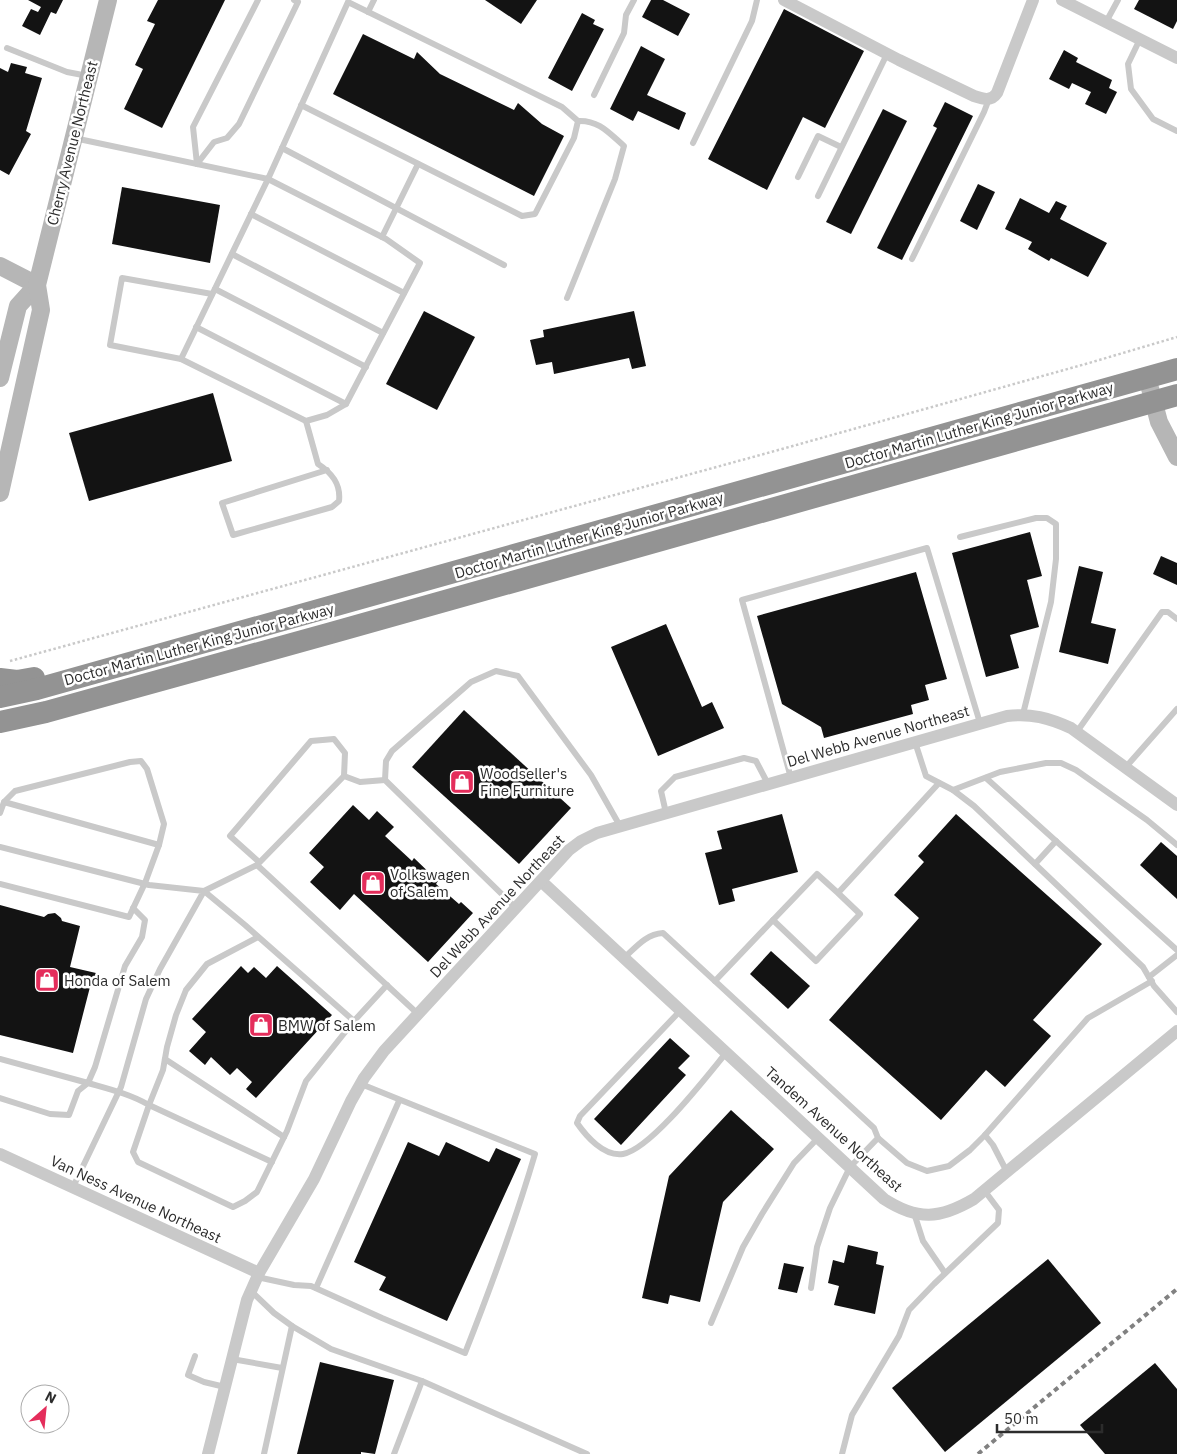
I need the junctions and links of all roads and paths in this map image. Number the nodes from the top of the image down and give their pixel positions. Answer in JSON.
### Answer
{"nodes":[{"id":1,"x":108,"y":0,"type":"edge"},
{"id":2,"x":258,"y":0,"type":"edge"},
{"id":3,"x":294,"y":0,"type":"edge"},
{"id":4,"x":374,"y":0,"type":"edge"},
{"id":5,"x":634,"y":0,"type":"edge"},
{"id":6,"x":757,"y":0,"type":"edge"},
{"id":7,"x":784,"y":0,"type":"edge"},
{"id":8,"x":1033,"y":0,"type":"edge"},
{"id":9,"x":1062,"y":0,"type":"edge"},
{"id":10,"x":1118,"y":0,"type":"edge"},
{"id":11,"x":346,"y":1,"type":"edge"},
{"id":12,"x":368,"y":12,"type":"junction"},
{"id":13,"x":1106,"y":22,"type":"junction"},
{"id":14,"x":1140,"y":39,"type":"junction"},
{"id":15,"x":7,"y":48,"type":"dead end"},
{"id":16,"x":888,"y":54,"type":"junction"},
{"id":17,"x":1177,"y":58,"type":"edge"},
{"id":18,"x":88,"y":76,"type":"junction"},
{"id":19,"x":594,"y":95,"type":"dead end"},
{"id":20,"x":989,"y":100,"type":"junction"},
{"id":21,"x":301,"y":105,"type":"junction"},
{"id":22,"x":578,"y":121,"type":"junction"},
{"id":23,"x":1177,"y":131,"type":"edge"},
{"id":24,"x":73,"y":138,"type":"junction"},
{"id":25,"x":693,"y":143,"type":"dead end"},
{"id":26,"x":841,"y":147,"type":"junction"},
{"id":27,"x":282,"y":148,"type":"junction"},
{"id":28,"x":197,"y":164,"type":"junction"},
{"id":29,"x":418,"y":164,"type":"junction"},
{"id":30,"x":798,"y":177,"type":"dead end"},
{"id":31,"x":268,"y":179,"type":"junction"},
{"id":32,"x":818,"y":196,"type":"dead end"},
{"id":33,"x":396,"y":208,"type":"junction"},
{"id":34,"x":251,"y":214,"type":"junction"},
{"id":35,"x":382,"y":237,"type":"junction"},
{"id":36,"x":232,"y":254,"type":"junction"},
{"id":37,"x":912,"y":260,"type":"dead end"},
{"id":38,"x":504,"y":265,"type":"dead end"},
{"id":39,"x":0,"y":266,"type":"edge"},
{"id":40,"x":37,"y":285,"type":"junction"},
{"id":41,"x":213,"y":292,"type":"junction"},
{"id":42,"x":404,"y":293,"type":"junction"},
{"id":43,"x":566,"y":298,"type":"dead end"},
{"id":44,"x":196,"y":327,"type":"junction"},
{"id":45,"x":383,"y":333,"type":"junction"},
{"id":46,"x":1177,"y":337,"type":"edge"},
{"id":47,"x":181,"y":359,"type":"junction"},
{"id":48,"x":366,"y":367,"type":"junction"},
{"id":49,"x":1177,"y":369,"type":"edge"},
{"id":50,"x":0,"y":378,"type":"edge"},
{"id":51,"x":1146,"y":378,"type":"junction"},
{"id":52,"x":1177,"y":395,"type":"edge"},
{"id":53,"x":1153,"y":402,"type":"junction"},
{"id":54,"x":346,"y":404,"type":"junction"},
{"id":55,"x":306,"y":420,"type":"junction"},
{"id":56,"x":1177,"y":457,"type":"edge"},
{"id":57,"x":327,"y":470,"type":"junction"},
{"id":58,"x":0,"y":493,"type":"edge"},
{"id":59,"x":960,"y":537,"type":"dead end"},
{"id":60,"x":306,"y":615,"type":"junction"},
{"id":61,"x":1177,"y":619,"type":"edge"},
{"id":62,"x":4,"y":671,"type":"edge"},
{"id":63,"x":0,"y":697,"type":"edge"},
{"id":64,"x":1177,"y":709,"type":"edge"},
{"id":65,"x":1023,"y":714,"type":"junction"},
{"id":66,"x":0,"y":722,"type":"edge"},
{"id":67,"x":980,"y":724,"type":"junction"},
{"id":68,"x":1076,"y":733,"type":"junction"},
{"id":69,"x":915,"y":742,"type":"junction"},
{"id":70,"x":1125,"y":768,"type":"junction"},
{"id":71,"x":344,"y":776,"type":"junction"},
{"id":72,"x":791,"y":778,"type":"junction"},
{"id":73,"x":986,"y":778,"type":"junction"},
{"id":74,"x":385,"y":780,"type":"junction"},
{"id":75,"x":939,"y":783,"type":"junction"},
{"id":76,"x":768,"y":784,"type":"junction"},
{"id":77,"x":953,"y":790,"type":"junction"},
{"id":78,"x":4,"y":802,"type":"junction"},
{"id":79,"x":1177,"y":805,"type":"edge"},
{"id":80,"x":0,"y":813,"type":"edge"},
{"id":81,"x":666,"y":813,"type":"junction"},
{"id":82,"x":620,"y":826,"type":"junction"},
{"id":83,"x":1056,"y":841,"type":"junction"},
{"id":84,"x":159,"y":845,"type":"junction"},
{"id":85,"x":1177,"y":845,"type":"edge"},
{"id":86,"x":0,"y":846,"type":"edge"},
{"id":87,"x":258,"y":864,"type":"junction"},
{"id":88,"x":1035,"y":864,"type":"junction"},
{"id":89,"x":541,"y":881,"type":"junction"},
{"id":90,"x":145,"y":883,"type":"junction"},
{"id":91,"x":0,"y":884,"type":"edge"},
{"id":92,"x":204,"y":891,"type":"junction"},
{"id":93,"x":838,"y":893,"type":"junction"},
{"id":94,"x":133,"y":908,"type":"junction"},
{"id":95,"x":516,"y":908,"type":"junction"},
{"id":96,"x":773,"y":920,"type":"junction"},
{"id":97,"x":258,"y":937,"type":"junction"},
{"id":98,"x":1177,"y":950,"type":"edge"},
{"id":99,"x":1177,"y":955,"type":"edge"},
{"id":100,"x":624,"y":958,"type":"junction"},
{"id":101,"x":1151,"y":979,"type":"junction"},
{"id":102,"x":714,"y":981,"type":"junction"},
{"id":103,"x":387,"y":985,"type":"junction"},
{"id":104,"x":680,"y":1011,"type":"junction"},
{"id":105,"x":1177,"y":1012,"type":"edge"},
{"id":106,"x":418,"y":1014,"type":"junction"},
{"id":107,"x":354,"y":1021,"type":"junction"},
{"id":108,"x":1177,"y":1031,"type":"edge"},
{"id":109,"x":726,"y":1053,"type":"junction"},
{"id":110,"x":0,"y":1059,"type":"edge"},
{"id":111,"x":165,"y":1059,"type":"junction"},
{"id":112,"x":88,"y":1083,"type":"junction"},
{"id":113,"x":360,"y":1084,"type":"junction"},
{"id":114,"x":119,"y":1092,"type":"junction"},
{"id":115,"x":0,"y":1098,"type":"edge"},
{"id":116,"x":399,"y":1101,"type":"junction"},
{"id":117,"x":149,"y":1105,"type":"junction"},
{"id":118,"x":985,"y":1135,"type":"junction"},
{"id":119,"x":284,"y":1137,"type":"junction"},
{"id":120,"x":818,"y":1138,"type":"junction"},
{"id":121,"x":878,"y":1138,"type":"junction"},
{"id":122,"x":0,"y":1154,"type":"edge"},
{"id":123,"x":272,"y":1162,"type":"junction"},
{"id":124,"x":850,"y":1167,"type":"junction"},
{"id":125,"x":1007,"y":1172,"type":"junction"},
{"id":126,"x":73,"y":1188,"type":"junction"},
{"id":127,"x":984,"y":1190,"type":"junction"},
{"id":128,"x":914,"y":1213,"type":"junction"},
{"id":129,"x":945,"y":1273,"type":"junction"},
{"id":130,"x":258,"y":1275,"type":"junction"},
{"id":131,"x":316,"y":1288,"type":"junction"},
{"id":132,"x":811,"y":1288,"type":"dead end"},
{"id":133,"x":251,"y":1291,"type":"junction"},
{"id":134,"x":711,"y":1323,"type":"dead end"},
{"id":135,"x":292,"y":1326,"type":"junction"},
{"id":136,"x":195,"y":1356,"type":"dead end"},
{"id":137,"x":232,"y":1359,"type":"junction"},
{"id":138,"x":282,"y":1368,"type":"junction"},
{"id":139,"x":422,"y":1382,"type":"junction"},
{"id":140,"x":225,"y":1387,"type":"junction"},
{"id":141,"x":208,"y":1454,"type":"edge"},
{"id":142,"x":264,"y":1454,"type":"edge"},
{"id":143,"x":394,"y":1454,"type":"edge"},
{"id":144,"x":587,"y":1454,"type":"edge"},
{"id":145,"x":842,"y":1454,"type":"edge"}],
"edges":[{"from":1,"to":18,"type":"main road","name":"Cherry Avenue Northeast"},
{"from":2,"to":28,"type":"lane"},
{"from":3,"to":28,"type":"lane"},
{"from":4,"to":12,"type":"lane"},
{"from":5,"to":19,"type":"lane"},
{"from":6,"to":25,"type":"lane"},
{"from":7,"to":16,"type":"street"},
{"from":8,"to":20,"type":"street"},
{"from":9,"to":13,"type":"street"},
{"from":10,"to":13,"type":"lane"},
{"from":11,"to":12,"type":"lane"},
{"from":11,"to":21,"type":"lane"},
{"from":12,"to":22,"type":"lane"},
{"from":13,"to":14,"type":"street"},
{"from":14,"to":17,"type":"street"},
{"from":14,"to":23,"type":"lane"},
{"from":15,"to":18,"type":"lane"},
{"from":16,"to":20,"type":"street"},
{"from":16,"to":26,"type":"lane"},
{"from":18,"to":24,"type":"main road","name":"Cherry Avenue Northeast"},
{"from":20,"to":37,"type":"lane"},
{"from":21,"to":27,"type":"lane"},
{"from":21,"to":29,"type":"lane"},
{"from":22,"to":29,"type":"lane"},
{"from":22,"to":43,"type":"lane"},
{"from":24,"to":28,"type":"lane"},
{"from":24,"to":40,"type":"main road","name":"Cherry Avenue Northeast"},
{"from":26,"to":30,"type":"lane"},
{"from":26,"to":32,"type":"lane"},
{"from":27,"to":31,"type":"lane"},
{"from":27,"to":33,"type":"lane"},
{"from":28,"to":31,"type":"lane"},
{"from":29,"to":33,"type":"lane"},
{"from":31,"to":34,"type":"lane"},
{"from":31,"to":35,"type":"lane"},
{"from":33,"to":35,"type":"lane"},
{"from":33,"to":38,"type":"lane"},
{"from":34,"to":36,"type":"lane"},
{"from":34,"to":42,"type":"lane"},
{"from":35,"to":42,"type":"lane"},
{"from":36,"to":41,"type":"lane"},
{"from":36,"to":45,"type":"lane"},
{"from":39,"to":40,"type":"main road"},
{"from":40,"to":50,"type":"main road","name":"Cherry Avenue Northeast"},
{"from":40,"to":58,"type":"main road","name":"Cherry Avenue Northeast"},
{"from":41,"to":44,"type":"lane"},
{"from":41,"to":47,"type":"lane"},
{"from":41,"to":48,"type":"lane"},
{"from":42,"to":45,"type":"lane"},
{"from":44,"to":47,"type":"lane"},
{"from":44,"to":54,"type":"lane"},
{"from":45,"to":48,"type":"lane"},
{"from":46,"to":62,"type":"path","name":"Doctor Martin Luther King Junior Parkway"},
{"from":47,"to":55,"type":"lane"},
{"from":48,"to":54,"type":"lane"},
{"from":49,"to":51,"type":"highway","name":"Doctor Martin Luther King Junior Parkway"},
{"from":51,"to":53,"type":"main road"},
{"from":51,"to":60,"type":"highway","name":"Doctor Martin Luther King Junior Parkway"},
{"from":52,"to":53,"type":"highway","name":"Doctor Martin Luther King Junior Parkway"},
{"from":53,"to":56,"type":"main road"},
{"from":53,"to":66,"type":"highway","name":"Doctor Martin Luther King Junior Parkway"},
{"from":54,"to":55,"type":"lane"},
{"from":55,"to":57,"type":"lane"},
{"from":57,"to":57,"type":"lane"},
{"from":59,"to":65,"type":"lane"},
{"from":60,"to":62,"type":"highway"},
{"from":60,"to":63,"type":"highway","name":"Doctor Martin Luther King Junior Parkway"},
{"from":61,"to":68,"type":"lane"},
{"from":64,"to":70,"type":"lane"},
{"from":65,"to":67,"type":"street","name":"Del Webb Avenue Northeast"},
{"from":65,"to":68,"type":"street","name":"Del Webb Avenue Northeast"},
{"from":67,"to":69,"type":"street","name":"Del Webb Avenue Northeast"},
{"from":67,"to":72,"type":"lane"},
{"from":68,"to":70,"type":"street","name":"Del Webb Avenue Northeast"},
{"from":69,"to":72,"type":"street","name":"Del Webb Avenue Northeast"},
{"from":69,"to":75,"type":"lane"},
{"from":70,"to":79,"type":"street","name":"Del Webb Avenue Northeast"},
{"from":71,"to":74,"type":"lane"},
{"from":71,"to":87,"type":"lane"},
{"from":71,"to":87,"type":"lane"},
{"from":72,"to":76,"type":"street","name":"Del Webb Avenue Northeast"},
{"from":73,"to":77,"type":"lane"},
{"from":73,"to":83,"type":"lane"},
{"from":73,"to":85,"type":"lane"},
{"from":74,"to":82,"type":"lane"},
{"from":74,"to":95,"type":"lane"},
{"from":75,"to":77,"type":"lane"},
{"from":75,"to":93,"type":"lane"},
{"from":76,"to":81,"type":"street","name":"Del Webb Avenue Northeast"},
{"from":76,"to":81,"type":"lane"},
{"from":77,"to":88,"type":"lane"},
{"from":78,"to":80,"type":"lane"},
{"from":78,"to":84,"type":"lane"},
{"from":78,"to":84,"type":"lane"},
{"from":81,"to":82,"type":"street","name":"Del Webb Avenue Northeast"},
{"from":82,"to":89,"type":"street","name":"Del Webb Avenue Northeast"},
{"from":83,"to":88,"type":"lane"},
{"from":83,"to":98,"type":"lane"},
{"from":84,"to":90,"type":"lane"},
{"from":86,"to":90,"type":"lane"},
{"from":87,"to":92,"type":"lane"},
{"from":87,"to":103,"type":"lane"},
{"from":88,"to":101,"type":"lane"},
{"from":89,"to":95,"type":"street","name":"Del Webb Avenue Northeast"},
{"from":89,"to":100,"type":"street","name":"Tandem Avenue Northeast"},
{"from":90,"to":92,"type":"lane"},
{"from":90,"to":94,"type":"lane"},
{"from":91,"to":94,"type":"lane"},
{"from":92,"to":97,"type":"lane"},
{"from":92,"to":114,"type":"lane"},
{"from":93,"to":96,"type":"lane"},
{"from":93,"to":96,"type":"lane"},
{"from":94,"to":112,"type":"lane"},
{"from":95,"to":106,"type":"street","name":"Del Webb Avenue Northeast"},
{"from":96,"to":102,"type":"lane"},
{"from":97,"to":107,"type":"lane"},
{"from":97,"to":111,"type":"lane"},
{"from":99,"to":101,"type":"lane"},
{"from":100,"to":102,"type":"lane"},
{"from":100,"to":104,"type":"street","name":"Tandem Avenue Northeast"},
{"from":101,"to":105,"type":"lane"},
{"from":101,"to":118,"type":"lane"},
{"from":102,"to":121,"type":"lane"},
{"from":103,"to":106,"type":"lane"},
{"from":103,"to":107,"type":"lane"},
{"from":104,"to":109,"type":"street","name":"Tandem Avenue Northeast"},
{"from":104,"to":109,"type":"lane"},
{"from":106,"to":113,"type":"street","name":"Del Webb Avenue Northeast"},
{"from":107,"to":119,"type":"lane"},
{"from":108,"to":125,"type":"street","name":"Tandem Avenue Northeast"},
{"from":109,"to":120,"type":"street","name":"Tandem Avenue Northeast"},
{"from":110,"to":112,"type":"lane"},
{"from":111,"to":117,"type":"lane"},
{"from":111,"to":119,"type":"lane"},
{"from":112,"to":114,"type":"lane"},
{"from":112,"to":115,"type":"lane"},
{"from":113,"to":116,"type":"lane"},
{"from":113,"to":130,"type":"street","name":"Del Webb Avenue Northeast"},
{"from":114,"to":117,"type":"lane"},
{"from":114,"to":126,"type":"lane"},
{"from":116,"to":131,"type":"lane"},
{"from":116,"to":131,"type":"lane"},
{"from":117,"to":123,"type":"lane"},
{"from":117,"to":123,"type":"lane"},
{"from":118,"to":121,"type":"lane"},
{"from":118,"to":125,"type":"lane"},
{"from":119,"to":123,"type":"lane"},
{"from":120,"to":124,"type":"street","name":"Tandem Avenue Northeast"},
{"from":120,"to":134,"type":"lane"},
{"from":121,"to":124,"type":"lane"},
{"from":122,"to":126,"type":"street","name":"Van Ness Avenue Northeast"},
{"from":124,"to":128,"type":"street","name":"Tandem Avenue Northeast"},
{"from":124,"to":132,"type":"lane"},
{"from":125,"to":127,"type":"street","name":"Tandem Avenue Northeast"},
{"from":126,"to":130,"type":"street","name":"Van Ness Avenue Northeast"},
{"from":127,"to":128,"type":"street","name":"Tandem Avenue Northeast"},
{"from":127,"to":129,"type":"lane"},
{"from":128,"to":129,"type":"lane"},
{"from":129,"to":145,"type":"lane"},
{"from":130,"to":131,"type":"lane"},
{"from":130,"to":133,"type":"street","name":"Del Webb Avenue Northeast"},
{"from":133,"to":135,"type":"lane"},
{"from":133,"to":137,"type":"street","name":"Del Webb Avenue Northeast"},
{"from":135,"to":138,"type":"lane"},
{"from":135,"to":139,"type":"lane"},
{"from":136,"to":140,"type":"lane"},
{"from":137,"to":138,"type":"lane"},
{"from":137,"to":140,"type":"street","name":"Del Webb Avenue Northeast"},
{"from":138,"to":142,"type":"lane"},
{"from":139,"to":143,"type":"lane"},
{"from":139,"to":144,"type":"lane"},
{"from":140,"to":141,"type":"street","name":"Del Webb Avenue Northeast"}]}
